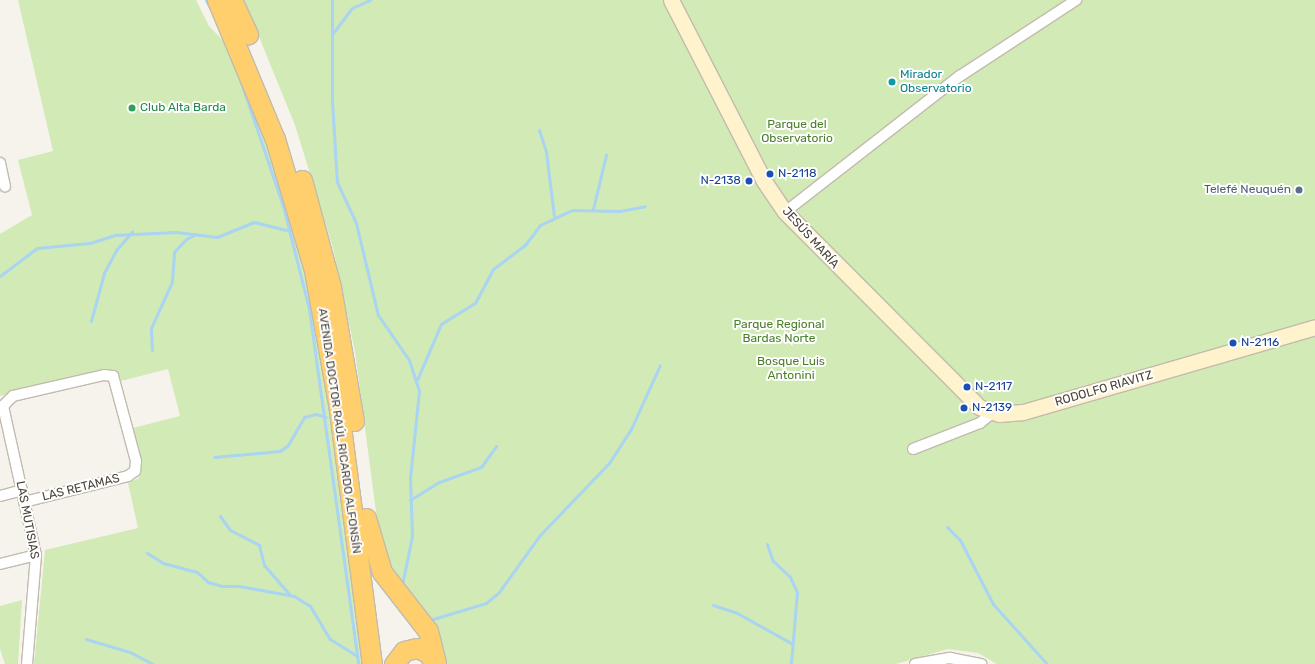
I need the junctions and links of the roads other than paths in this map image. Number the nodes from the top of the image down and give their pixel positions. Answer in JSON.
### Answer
{"nodes":[{"id":1,"x":217,"y":0,"type":"edge"},
{"id":2,"x":232,"y":0,"type":"edge"},
{"id":3,"x":671,"y":0,"type":"edge"},
{"id":4,"x":1076,"y":0,"type":"edge"},
{"id":5,"x":0,"y":163,"type":"edge"},
{"id":6,"x":5,"y":186,"type":"dead end"},
{"id":7,"x":785,"y":212,"type":"junction"},
{"id":8,"x":1315,"y":328,"type":"edge"},
{"id":9,"x":1300,"y":332,"type":"junction"},
{"id":10,"x":1315,"y":332,"type":"edge"},
{"id":11,"x":992,"y":412,"type":"junction"},
{"id":12,"x":3,"y":426,"type":"edge"},
{"id":13,"x":913,"y":449,"type":"dead end"},
{"id":14,"x":135,"y":471,"type":"joint"},
{"id":15,"x":22,"y":490,"type":"junction"},
{"id":16,"x":0,"y":496,"type":"edge"},
{"id":17,"x":24,"y":502,"type":"junction"},
{"id":18,"x":366,"y":518,"type":"junction"},
{"id":19,"x":36,"y":555,"type":"junction"},
{"id":20,"x":0,"y":564,"type":"edge"},
{"id":21,"x":27,"y":664,"type":"edge"},
{"id":22,"x":372,"y":664,"type":"edge"},
{"id":23,"x":384,"y":664,"type":"edge"},
{"id":24,"x":394,"y":664,"type":"edge"},
{"id":25,"x":435,"y":664,"type":"edge"},
{"id":26,"x":915,"y":664,"type":"edge"},
{"id":27,"x":981,"y":664,"type":"edge"}],
"edges":[{"from":1,"to":22,"type":"highway","name":"AVENIDA DOCTOR RAÚL RICARDO ALFONSÍN"},
{"from":2,"to":18,"type":"highway","name":"AVENIDA DOCTOR RAÚL RICARDO ALFONSÍN"},
{"from":3,"to":7,"type":"main road","name":"JESÚS MARÍA"},
{"from":4,"to":7,"type":"street"},
{"from":5,"to":6,"type":"street"},
{"from":7,"to":11,"type":"main road","name":"JESÚS MARÍA"},
{"from":8,"to":9,"type":"main road","name":"RODOLFO RIAVITZ"},
{"from":9,"to":10,"type":"main road","name":"RODOLFO RIAVITZ"},
{"from":9,"to":11,"type":"main road","name":"RODOLFO RIAVITZ"},
{"from":11,"to":13,"type":"street"},
{"from":12,"to":14,"type":"street","name":"LAS MUTISIAS"},
{"from":12,"to":15,"type":"street","name":"LAS MUTISIAS"},
{"from":14,"to":17,"type":"street","name":"LAS RETAMAS"},
{"from":15,"to":16,"type":"street"},
{"from":15,"to":17,"type":"street","name":"LAS MUTISIAS"},
{"from":17,"to":19,"type":"street","name":"LAS MUTISIAS"},
{"from":18,"to":23,"type":"highway","name":"AVENIDA DOCTOR RAÚL RICARDO ALFONSÍN"},
{"from":18,"to":25,"type":"highway"},
{"from":19,"to":20,"type":"street"},
{"from":19,"to":21,"type":"street","name":"LAS MUTISIAS"},
{"from":24,"to":25,"type":"highway"},
{"from":26,"to":27,"type":"street"}]}
